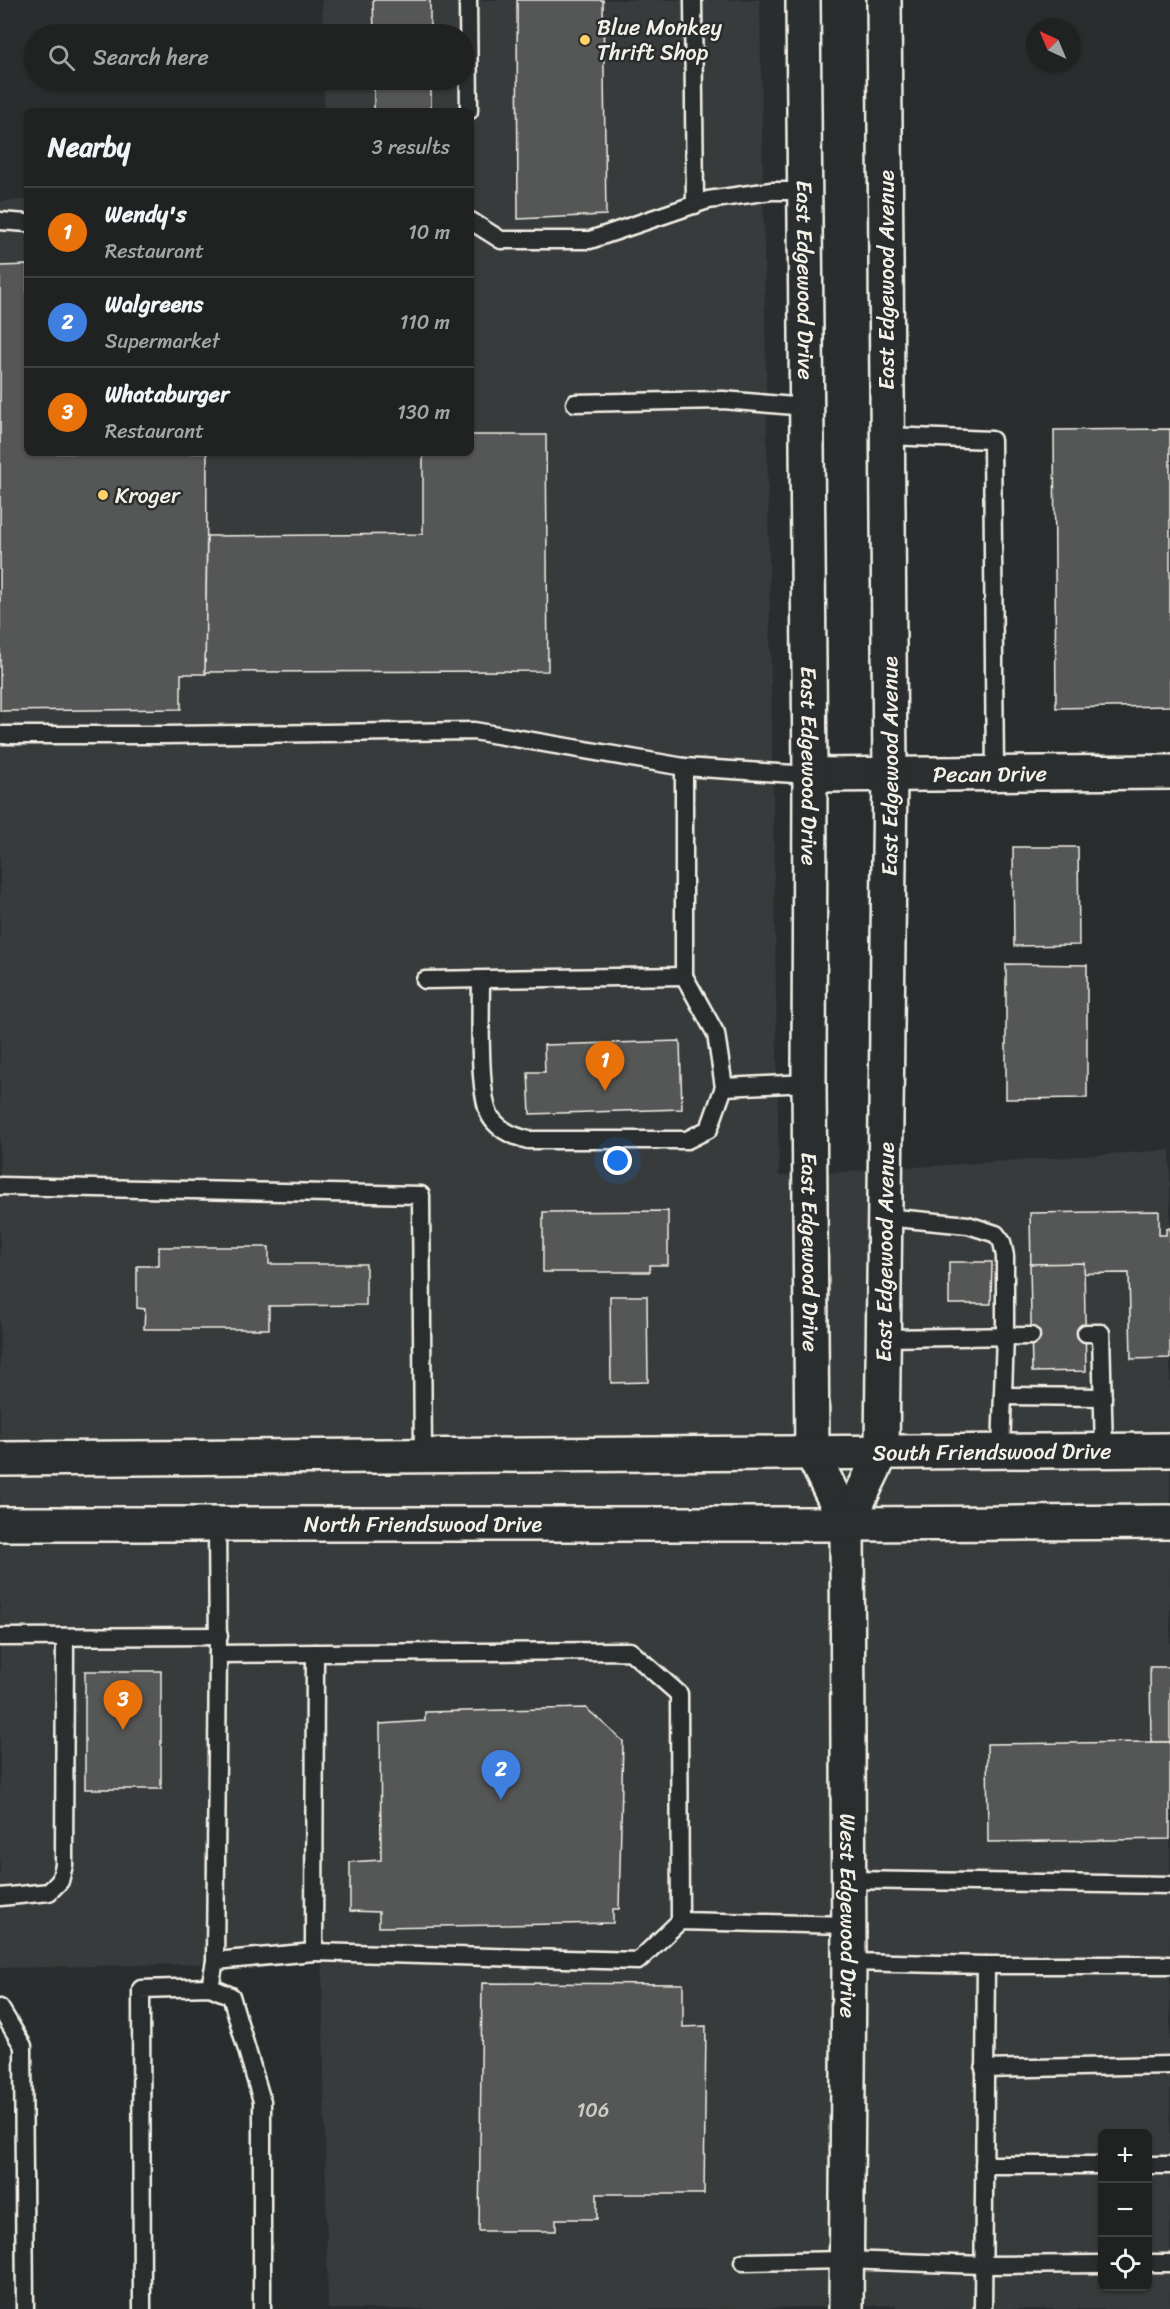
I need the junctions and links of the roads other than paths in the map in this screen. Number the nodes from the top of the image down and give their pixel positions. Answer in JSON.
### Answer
{"nodes":[{"id":1,"x":468,"y":0,"type":"edge"},
{"id":2,"x":693,"y":0,"type":"edge"},
{"id":3,"x":803,"y":0,"type":"edge"},
{"id":4,"x":884,"y":0,"type":"edge"},
{"id":5,"x":468,"y":24,"type":"edge"},
{"id":6,"x":469,"y":90,"type":"edge"},
{"id":7,"x":469,"y":108,"type":"edge"},
{"id":8,"x":805,"y":191,"type":"junction"},
{"id":9,"x":695,"y":204,"type":"junction"},
{"id":10,"x":0,"y":220,"type":"edge"},
{"id":11,"x":24,"y":223,"type":"edge"},
{"id":12,"x":474,"y":223,"type":"edge"},
{"id":13,"x":575,"y":403,"type":"dead end"},
{"id":14,"x":806,"y":407,"type":"junction"},
{"id":15,"x":887,"y":436,"type":"junction"},
{"id":16,"x":0,"y":735,"type":"edge"},
{"id":17,"x":684,"y":767,"type":"junction"},
{"id":18,"x":1170,"y":772,"type":"edge"},
{"id":19,"x":995,"y":773,"type":"junction"},
{"id":20,"x":890,"y":774,"type":"junction"},
{"id":21,"x":810,"y":775,"type":"junction"},
{"id":22,"x":684,"y":976,"type":"junction"},
{"id":23,"x":425,"y":980,"type":"dead end"},
{"id":24,"x":481,"y":980,"type":"junction"},
{"id":25,"x":809,"y":1083,"type":"junction"},
{"id":26,"x":724,"y":1087,"type":"junction"},
{"id":27,"x":0,"y":1186,"type":"edge"},
{"id":28,"x":885,"y":1217,"type":"junction"},
{"id":29,"x":1086,"y":1332,"type":"dead end"},
{"id":30,"x":1005,"y":1335,"type":"junction"},
{"id":31,"x":1031,"y":1336,"type":"dead end"},
{"id":32,"x":884,"y":1338,"type":"junction"},
{"id":33,"x":1003,"y":1396,"type":"junction"},
{"id":34,"x":1103,"y":1397,"type":"junction"},
{"id":35,"x":1104,"y":1450,"type":"junction"},
{"id":36,"x":1170,"y":1450,"type":"edge"},
{"id":37,"x":1001,"y":1451,"type":"junction"},
{"id":38,"x":882,"y":1452,"type":"junction"},
{"id":39,"x":812,"y":1453,"type":"junction"},
{"id":40,"x":423,"y":1456,"type":"junction"},
{"id":41,"x":0,"y":1459,"type":"edge"},
{"id":42,"x":1170,"y":1522,"type":"edge"},
{"id":43,"x":0,"y":1524,"type":"edge"},
{"id":44,"x":217,"y":1524,"type":"junction"},
{"id":45,"x":847,"y":1524,"type":"junction"},
{"id":46,"x":219,"y":1636,"type":"junction"},
{"id":47,"x":0,"y":1637,"type":"edge"},
{"id":48,"x":65,"y":1637,"type":"junction"},
{"id":49,"x":315,"y":1653,"type":"junction"},
{"id":50,"x":218,"y":1654,"type":"junction"},
{"id":51,"x":848,"y":1880,"type":"junction"},
{"id":52,"x":1170,"y":1885,"type":"edge"},
{"id":53,"x":0,"y":1897,"type":"edge"},
{"id":54,"x":680,"y":1921,"type":"junction"},
{"id":55,"x":849,"y":1925,"type":"junction"},
{"id":56,"x":314,"y":1952,"type":"junction"},
{"id":57,"x":215,"y":1961,"type":"junction"},
{"id":58,"x":849,"y":1962,"type":"junction"},
{"id":59,"x":986,"y":1965,"type":"junction"},
{"id":60,"x":1170,"y":1965,"type":"edge"},
{"id":61,"x":210,"y":1987,"type":"junction"},
{"id":62,"x":0,"y":2008,"type":"edge"},
{"id":63,"x":1170,"y":2065,"type":"edge"},
{"id":64,"x":984,"y":2069,"type":"junction"},
{"id":65,"x":984,"y":2164,"type":"junction"},
{"id":66,"x":1098,"y":2165,"type":"edge"},
{"id":67,"x":1152,"y":2165,"type":"edge"},
{"id":68,"x":1170,"y":2165,"type":"edge"},
{"id":69,"x":846,"y":2259,"type":"junction"},
{"id":70,"x":743,"y":2262,"type":"dead end"},
{"id":71,"x":1152,"y":2263,"type":"edge"},
{"id":72,"x":1170,"y":2263,"type":"edge"},
{"id":73,"x":1098,"y":2264,"type":"edge"},
{"id":74,"x":982,"y":2265,"type":"junction"},
{"id":75,"x":25,"y":2309,"type":"edge"},
{"id":76,"x":142,"y":2309,"type":"edge"},
{"id":77,"x":261,"y":2309,"type":"edge"},
{"id":78,"x":846,"y":2309,"type":"edge"},
{"id":79,"x":983,"y":2309,"type":"edge"}],
"edges":[{"from":1,"to":5,"type":"lane"},
{"from":2,"to":9,"type":"lane"},
{"from":3,"to":8,"type":"main road","name":"East Edgewood Drive"},
{"from":4,"to":15,"type":"main road","name":"East Edgewood Avenue"},
{"from":6,"to":7,"type":"lane"},
{"from":8,"to":9,"type":"lane"},
{"from":8,"to":14,"type":"main road","name":"East Edgewood Drive"},
{"from":9,"to":12,"type":"lane"},
{"from":10,"to":11,"type":"lane"},
{"from":13,"to":14,"type":"lane"},
{"from":14,"to":21,"type":"main road","name":"East Edgewood Drive"},
{"from":15,"to":19,"type":"lane"},
{"from":15,"to":20,"type":"main road","name":"East Edgewood Avenue"},
{"from":16,"to":17,"type":"lane"},
{"from":17,"to":21,"type":"lane"},
{"from":17,"to":22,"type":"lane"},
{"from":18,"to":19,"type":"main road","name":"Pecan Drive"},
{"from":19,"to":20,"type":"main road","name":"Pecan Drive"},
{"from":20,"to":21,"type":"main road","name":"Pecan Drive"},
{"from":20,"to":28,"type":"main road","name":"East Edgewood Avenue"},
{"from":21,"to":25,"type":"main road","name":"East Edgewood Drive"},
{"from":22,"to":24,"type":"lane"},
{"from":22,"to":26,"type":"lane"},
{"from":23,"to":24,"type":"lane"},
{"from":24,"to":26,"type":"lane"},
{"from":25,"to":26,"type":"lane"},
{"from":25,"to":39,"type":"main road","name":"East Edgewood Drive"},
{"from":27,"to":40,"type":"lane"},
{"from":28,"to":30,"type":"lane"},
{"from":28,"to":32,"type":"main road","name":"East Edgewood Avenue"},
{"from":29,"to":34,"type":"lane"},
{"from":30,"to":31,"type":"lane"},
{"from":30,"to":32,"type":"lane"},
{"from":30,"to":33,"type":"lane"},
{"from":32,"to":38,"type":"main road","name":"East Edgewood Avenue"},
{"from":33,"to":34,"type":"lane"},
{"from":33,"to":37,"type":"lane"},
{"from":34,"to":35,"type":"lane"},
{"from":35,"to":36,"type":"main road","name":"South Friendswood Drive"},
{"from":35,"to":37,"type":"main road","name":"South Friendswood Drive"},
{"from":37,"to":38,"type":"main road","name":"South Friendswood Drive"},
{"from":38,"to":39,"type":"main road","name":"South Friendswood Drive"},
{"from":38,"to":45,"type":"main road","name":"East Edgewood Avenue"},
{"from":39,"to":40,"type":"main road"},
{"from":39,"to":45,"type":"main road","name":"East Edgewood Drive"},
{"from":40,"to":41,"type":"main road"},
{"from":42,"to":45,"type":"main road"},
{"from":43,"to":44,"type":"main road","name":"North Friendswood Drive"},
{"from":44,"to":45,"type":"main road","name":"North Friendswood Drive"},
{"from":44,"to":46,"type":"lane"},
{"from":45,"to":51,"type":"main road","name":"West Edgewood Drive"},
{"from":46,"to":48,"type":"lane"},
{"from":46,"to":50,"type":"lane"},
{"from":47,"to":48,"type":"lane"},
{"from":48,"to":53,"type":"lane"},
{"from":49,"to":50,"type":"lane"},
{"from":49,"to":54,"type":"lane"},
{"from":49,"to":56,"type":"lane"},
{"from":50,"to":57,"type":"lane"},
{"from":51,"to":52,"type":"lane"},
{"from":51,"to":55,"type":"main road","name":"West Edgewood Drive"},
{"from":54,"to":55,"type":"lane"},
{"from":54,"to":56,"type":"lane"},
{"from":55,"to":58,"type":"main road","name":"West Edgewood Drive"},
{"from":56,"to":57,"type":"lane"},
{"from":57,"to":61,"type":"lane"},
{"from":58,"to":59,"type":"lane"},
{"from":58,"to":69,"type":"main road","name":"West Edgewood Drive"},
{"from":59,"to":60,"type":"lane"},
{"from":59,"to":64,"type":"lane"},
{"from":61,"to":76,"type":"lane"},
{"from":61,"to":77,"type":"lane"},
{"from":62,"to":75,"type":"lane"},
{"from":63,"to":64,"type":"lane"},
{"from":64,"to":65,"type":"lane"},
{"from":65,"to":66,"type":"lane"},
{"from":65,"to":74,"type":"lane"},
{"from":67,"to":68,"type":"lane"},
{"from":69,"to":70,"type":"lane"},
{"from":69,"to":74,"type":"lane"},
{"from":69,"to":78,"type":"main road","name":"West Edgewood Drive"},
{"from":71,"to":72,"type":"lane"},
{"from":73,"to":74,"type":"lane"},
{"from":74,"to":79,"type":"lane"}]}
